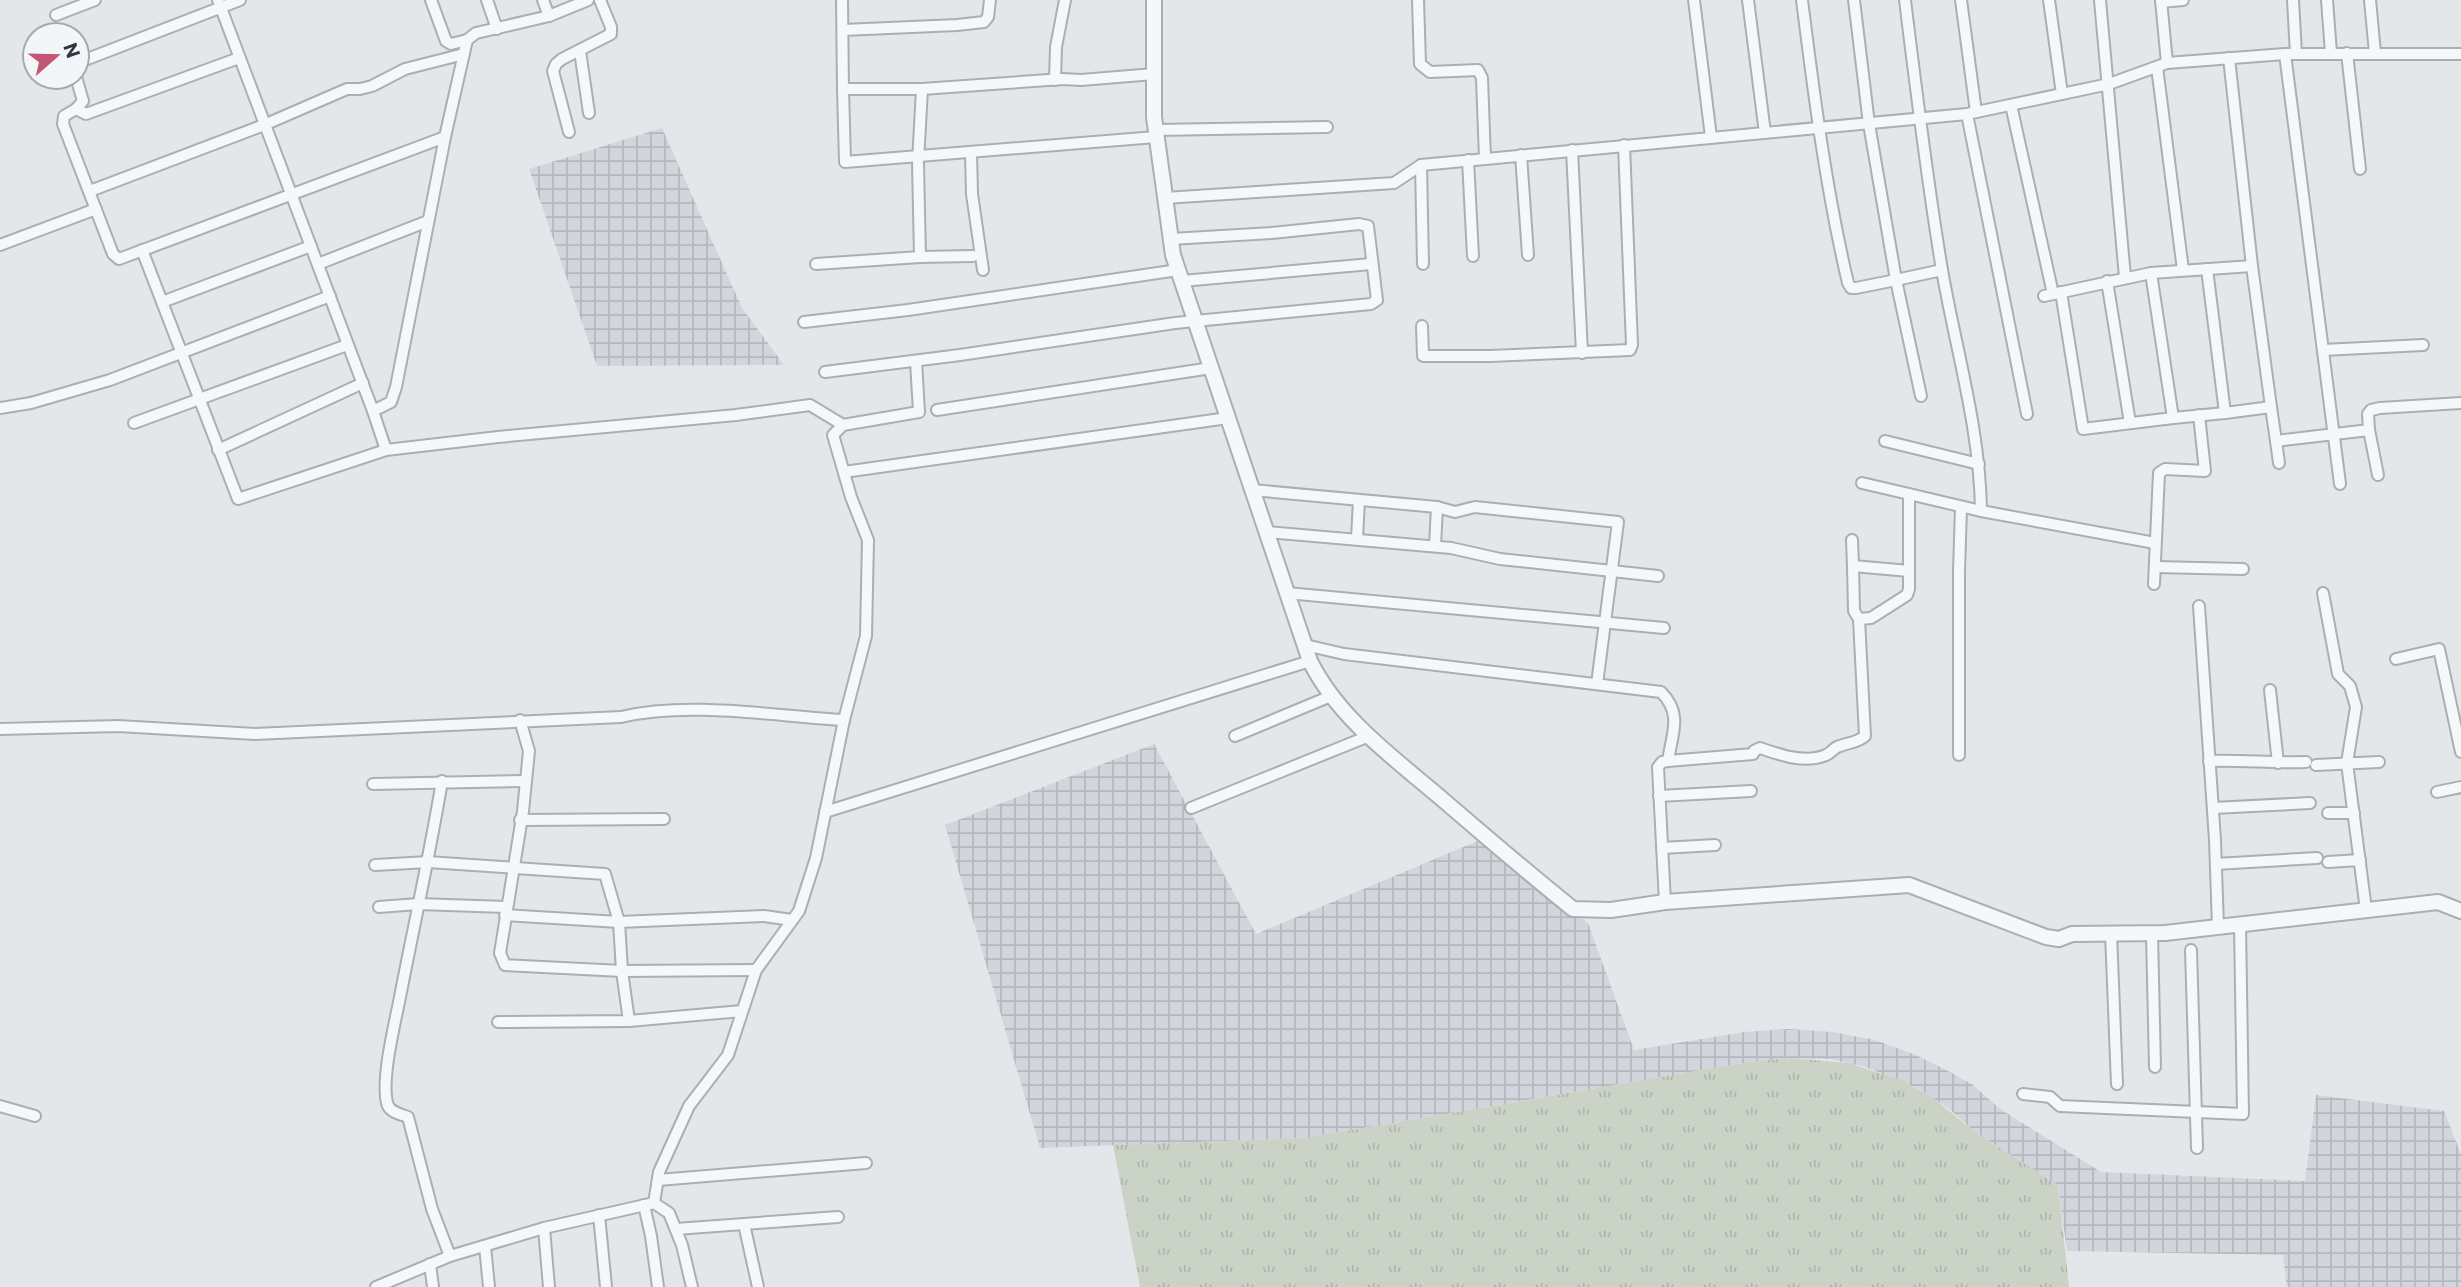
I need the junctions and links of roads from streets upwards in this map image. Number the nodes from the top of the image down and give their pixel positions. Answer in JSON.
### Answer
{"nodes":[{"id":1,"x":95,"y":0,"type":"edge"},
{"id":2,"x":240,"y":0,"type":"edge"},
{"id":3,"x":431,"y":0,"type":"edge"},
{"id":4,"x":487,"y":0,"type":"edge"},
{"id":5,"x":543,"y":0,"type":"edge"},
{"id":6,"x":589,"y":0,"type":"edge"},
{"id":7,"x":600,"y":0,"type":"edge"},
{"id":8,"x":842,"y":0,"type":"edge"},
{"id":9,"x":990,"y":0,"type":"edge"},
{"id":10,"x":1065,"y":0,"type":"edge"},
{"id":11,"x":1154,"y":0,"type":"edge"},
{"id":12,"x":1418,"y":0,"type":"edge"},
{"id":13,"x":1693,"y":0,"type":"edge"},
{"id":14,"x":1748,"y":0,"type":"edge"},
{"id":15,"x":1802,"y":0,"type":"edge"},
{"id":16,"x":1854,"y":0,"type":"edge"},
{"id":17,"x":1905,"y":0,"type":"edge"},
{"id":18,"x":1961,"y":0,"type":"edge"},
{"id":19,"x":2049,"y":0,"type":"edge"},
{"id":20,"x":2100,"y":0,"type":"edge"},
{"id":21,"x":2183,"y":0,"type":"edge"},
{"id":22,"x":2293,"y":0,"type":"edge"},
{"id":23,"x":2327,"y":0,"type":"edge"},
{"id":24,"x":2370,"y":0,"type":"edge"},
{"id":25,"x":2161,"y":1,"type":"edge"},
{"id":26,"x":219,"y":4,"type":"edge"},
{"id":27,"x":56,"y":16,"type":"dead end"},
{"id":28,"x":549,"y":16,"type":"junction"},
{"id":29,"x":498,"y":29,"type":"junction"},
{"id":30,"x":843,"y":30,"type":"junction"},
{"id":31,"x":467,"y":40,"type":"junction"},
{"id":32,"x":580,"y":51,"type":"junction"},
{"id":33,"x":2331,"y":53,"type":"junction"},
{"id":34,"x":2347,"y":53,"type":"junction"},
{"id":35,"x":2375,"y":53,"type":"junction"},
{"id":36,"x":464,"y":54,"type":"junction"},
{"id":37,"x":2290,"y":54,"type":"junction"},
{"id":38,"x":2461,"y":54,"type":"edge"},
{"id":39,"x":91,"y":57,"type":"edge"},
{"id":40,"x":239,"y":58,"type":"junction"},
{"id":41,"x":2229,"y":58,"type":"junction"},
{"id":42,"x":2162,"y":65,"type":"junction"},
{"id":43,"x":1154,"y":74,"type":"junction"},
{"id":44,"x":1055,"y":80,"type":"junction"},
{"id":45,"x":2109,"y":84,"type":"junction"},
{"id":46,"x":844,"y":89,"type":"junction"},
{"id":47,"x":922,"y":89,"type":"junction"},
{"id":48,"x":81,"y":91,"type":"edge"},
{"id":49,"x":2062,"y":94,"type":"junction"},
{"id":50,"x":2011,"y":105,"type":"junction"},
{"id":51,"x":76,"y":109,"type":"junction"},
{"id":52,"x":589,"y":113,"type":"dead end"},
{"id":53,"x":1972,"y":113,"type":"junction"},
{"id":54,"x":1920,"y":120,"type":"junction"},
{"id":55,"x":1870,"y":124,"type":"junction"},
{"id":56,"x":264,"y":125,"type":"junction"},
{"id":57,"x":1327,"y":127,"type":"dead end"},
{"id":58,"x":1818,"y":128,"type":"junction"},
{"id":59,"x":569,"y":132,"type":"dead end"},
{"id":60,"x":1156,"y":133,"type":"junction"},
{"id":61,"x":1765,"y":133,"type":"junction"},
{"id":62,"x":445,"y":137,"type":"junction"},
{"id":63,"x":1711,"y":137,"type":"junction"},
{"id":64,"x":1624,"y":145,"type":"junction"},
{"id":65,"x":1572,"y":150,"type":"junction"},
{"id":66,"x":971,"y":153,"type":"junction"},
{"id":67,"x":1521,"y":155,"type":"junction"},
{"id":68,"x":918,"y":157,"type":"junction"},
{"id":69,"x":1485,"y":159,"type":"junction"},
{"id":70,"x":1468,"y":160,"type":"junction"},
{"id":71,"x":1421,"y":165,"type":"junction"},
{"id":72,"x":2360,"y":169,"type":"dead end"},
{"id":73,"x":90,"y":191,"type":"junction"},
{"id":74,"x":292,"y":195,"type":"junction"},
{"id":75,"x":1165,"y":198,"type":"junction"},
{"id":76,"x":96,"y":209,"type":"junction"},
{"id":77,"x":429,"y":221,"type":"junction"},
{"id":78,"x":1171,"y":239,"type":"junction"},
{"id":79,"x":0,"y":245,"type":"edge"},
{"id":80,"x":311,"y":246,"type":"junction"},
{"id":81,"x":142,"y":250,"type":"junction"},
{"id":82,"x":1528,"y":255,"type":"dead end"},
{"id":83,"x":973,"y":256,"type":"dead end"},
{"id":84,"x":1473,"y":256,"type":"dead end"},
{"id":85,"x":920,"y":257,"type":"junction"},
{"id":86,"x":318,"y":264,"type":"junction"},
{"id":87,"x":816,"y":264,"type":"dead end"},
{"id":88,"x":1371,"y":264,"type":"junction"},
{"id":89,"x":1423,"y":264,"type":"dead end"},
{"id":90,"x":2252,"y":266,"type":"junction"},
{"id":91,"x":2207,"y":269,"type":"junction"},
{"id":92,"x":983,"y":270,"type":"dead end"},
{"id":93,"x":1942,"y":270,"type":"junction"},
{"id":94,"x":2183,"y":270,"type":"junction"},
{"id":95,"x":2151,"y":273,"type":"junction"},
{"id":96,"x":1180,"y":275,"type":"junction"},
{"id":97,"x":2125,"y":277,"type":"junction"},
{"id":98,"x":1896,"y":280,"type":"junction"},
{"id":99,"x":2107,"y":281,"type":"junction"},
{"id":100,"x":2052,"y":294,"type":"junction"},
{"id":101,"x":330,"y":296,"type":"junction"},
{"id":102,"x":162,"y":302,"type":"junction"},
{"id":103,"x":804,"y":322,"type":"dead end"},
{"id":104,"x":1196,"y":322,"type":"junction"},
{"id":105,"x":1422,"y":326,"type":"dead end"},
{"id":106,"x":347,"y":345,"type":"junction"},
{"id":107,"x":2423,"y":345,"type":"dead end"},
{"id":108,"x":2323,"y":350,"type":"junction"},
{"id":109,"x":181,"y":352,"type":"junction"},
{"id":110,"x":1582,"y":353,"type":"junction"},
{"id":111,"x":916,"y":361,"type":"junction"},
{"id":112,"x":1211,"y":368,"type":"junction"},
{"id":113,"x":825,"y":372,"type":"dead end"},
{"id":114,"x":363,"y":383,"type":"junction"},
{"id":115,"x":1922,"y":396,"type":"dead end"},
{"id":116,"x":199,"y":399,"type":"junction"},
{"id":117,"x":2461,"y":403,"type":"edge"},
{"id":118,"x":2272,"y":407,"type":"junction"},
{"id":119,"x":0,"y":408,"type":"edge"},
{"id":120,"x":937,"y":410,"type":"dead end"},
{"id":121,"x":373,"y":411,"type":"junction"},
{"id":122,"x":2225,"y":413,"type":"junction"},
{"id":123,"x":2027,"y":414,"type":"dead end"},
{"id":124,"x":2199,"y":415,"type":"junction"},
{"id":125,"x":1228,"y":418,"type":"junction"},
{"id":126,"x":2173,"y":418,"type":"junction"},
{"id":127,"x":134,"y":423,"type":"dead end"},
{"id":128,"x":2130,"y":423,"type":"junction"},
{"id":129,"x":843,"y":425,"type":"junction"},
{"id":130,"x":2369,"y":430,"type":"junction"},
{"id":131,"x":2333,"y":436,"type":"junction"},
{"id":132,"x":1885,"y":441,"type":"dead end"},
{"id":133,"x":2276,"y":441,"type":"junction"},
{"id":134,"x":218,"y":450,"type":"junction"},
{"id":135,"x":386,"y":450,"type":"junction"},
{"id":136,"x":2279,"y":463,"type":"dead end"},
{"id":137,"x":1979,"y":464,"type":"junction"},
{"id":138,"x":844,"y":472,"type":"junction"},
{"id":139,"x":2378,"y":475,"type":"dead end"},
{"id":140,"x":1862,"y":483,"type":"dead end"},
{"id":141,"x":2340,"y":484,"type":"dead end"},
{"id":142,"x":1252,"y":490,"type":"junction"},
{"id":143,"x":1909,"y":494,"type":"junction"},
{"id":144,"x":1359,"y":500,"type":"junction"},
{"id":145,"x":1437,"y":507,"type":"junction"},
{"id":146,"x":1961,"y":507,"type":"junction"},
{"id":147,"x":1981,"y":511,"type":"junction"},
{"id":148,"x":1266,"y":532,"type":"junction"},
{"id":149,"x":1357,"y":539,"type":"junction"},
{"id":150,"x":1852,"y":540,"type":"dead end"},
{"id":151,"x":2155,"y":543,"type":"junction"},
{"id":152,"x":1435,"y":547,"type":"junction"},
{"id":153,"x":1853,"y":566,"type":"junction"},
{"id":154,"x":2155,"y":567,"type":"junction"},
{"id":155,"x":2243,"y":569,"type":"dead end"},
{"id":156,"x":1612,"y":571,"type":"junction"},
{"id":157,"x":1909,"y":571,"type":"junction"},
{"id":158,"x":1657,"y":576,"type":"dead end"},
{"id":159,"x":2154,"y":584,"type":"dead end"},
{"id":160,"x":1287,"y":593,"type":"junction"},
{"id":161,"x":2323,"y":593,"type":"dead end"},
{"id":162,"x":2199,"y":606,"type":"dead end"},
{"id":163,"x":1860,"y":619,"type":"junction"},
{"id":164,"x":1607,"y":623,"type":"junction"},
{"id":165,"x":1664,"y":628,"type":"dead end"},
{"id":166,"x":1305,"y":645,"type":"junction"},
{"id":167,"x":2396,"y":659,"type":"dead end"},
{"id":168,"x":1310,"y":661,"type":"junction"},
{"id":169,"x":1597,"y":684,"type":"junction"},
{"id":170,"x":2270,"y":690,"type":"dead end"},
{"id":171,"x":1331,"y":696,"type":"junction"},
{"id":172,"x":520,"y":720,"type":"junction"},
{"id":173,"x":844,"y":720,"type":"junction"},
{"id":174,"x":0,"y":729,"type":"edge"},
{"id":175,"x":1235,"y":736,"type":"dead end"},
{"id":176,"x":1369,"y":736,"type":"junction"},
{"id":177,"x":2461,"y":752,"type":"edge"},
{"id":178,"x":1959,"y":755,"type":"dead end"},
{"id":179,"x":1668,"y":761,"type":"junction"},
{"id":180,"x":2209,"y":761,"type":"junction"},
{"id":181,"x":2379,"y":762,"type":"dead end"},
{"id":182,"x":2278,"y":763,"type":"junction"},
{"id":183,"x":2347,"y":763,"type":"junction"},
{"id":184,"x":442,"y":781,"type":"junction"},
{"id":185,"x":524,"y":781,"type":"junction"},
{"id":186,"x":373,"y":784,"type":"dead end"},
{"id":187,"x":2461,"y":787,"type":"edge"},
{"id":188,"x":1751,"y":791,"type":"dead end"},
{"id":189,"x":2437,"y":792,"type":"dead end"},
{"id":190,"x":1659,"y":796,"type":"junction"},
{"id":191,"x":2310,"y":803,"type":"dead end"},
{"id":192,"x":1191,"y":808,"type":"dead end"},
{"id":193,"x":2213,"y":808,"type":"junction"},
{"id":194,"x":825,"y":813,"type":"junction"},
{"id":195,"x":2328,"y":813,"type":"dead end"},
{"id":196,"x":2354,"y":813,"type":"junction"},
{"id":197,"x":664,"y":819,"type":"dead end"},
{"id":198,"x":520,"y":820,"type":"junction"},
{"id":199,"x":1715,"y":845,"type":"dead end"},
{"id":200,"x":1662,"y":848,"type":"junction"},
{"id":201,"x":2360,"y":860,"type":"junction"},
{"id":202,"x":428,"y":862,"type":"junction"},
{"id":203,"x":2216,"y":864,"type":"junction"},
{"id":204,"x":375,"y":865,"type":"dead end"},
{"id":205,"x":512,"y":869,"type":"junction"},
{"id":206,"x":1665,"y":902,"type":"junction"},
{"id":207,"x":418,"y":904,"type":"junction"},
{"id":208,"x":379,"y":907,"type":"dead end"},
{"id":209,"x":2366,"y":910,"type":"junction"},
{"id":210,"x":505,"y":911,"type":"junction"},
{"id":211,"x":2461,"y":911,"type":"edge"},
{"id":212,"x":792,"y":920,"type":"junction"},
{"id":213,"x":620,"y":922,"type":"junction"},
{"id":214,"x":2240,"y":924,"type":"junction"},
{"id":215,"x":2218,"y":927,"type":"junction"},
{"id":216,"x":2111,"y":933,"type":"junction"},
{"id":217,"x":2152,"y":933,"type":"junction"},
{"id":218,"x":2191,"y":950,"type":"dead end"},
{"id":219,"x":756,"y":970,"type":"junction"},
{"id":220,"x":622,"y":971,"type":"junction"},
{"id":221,"x":742,"y":1011,"type":"junction"},
{"id":222,"x":629,"y":1021,"type":"junction"},
{"id":223,"x":498,"y":1022,"type":"dead end"},
{"id":224,"x":2155,"y":1067,"type":"dead end"},
{"id":225,"x":2117,"y":1084,"type":"dead end"},
{"id":226,"x":2023,"y":1094,"type":"dead end"},
{"id":227,"x":0,"y":1106,"type":"edge"},
{"id":228,"x":2197,"y":1112,"type":"junction"},
{"id":229,"x":35,"y":1116,"type":"dead end"},
{"id":230,"x":2197,"y":1148,"type":"dead end"},
{"id":231,"x":866,"y":1163,"type":"dead end"},
{"id":232,"x":657,"y":1180,"type":"junction"},
{"id":233,"x":649,"y":1204,"type":"junction"},
{"id":234,"x":599,"y":1215,"type":"junction"},
{"id":235,"x":838,"y":1217,"type":"dead end"},
{"id":236,"x":744,"y":1224,"type":"junction"},
{"id":237,"x":544,"y":1228,"type":"junction"},
{"id":238,"x":676,"y":1229,"type":"junction"},
{"id":239,"x":485,"y":1246,"type":"junction"},
{"id":240,"x":450,"y":1256,"type":"junction"},
{"id":241,"x":430,"y":1264,"type":"junction"},
{"id":242,"x":376,"y":1287,"type":"edge"},
{"id":243,"x":433,"y":1287,"type":"edge"},
{"id":244,"x":489,"y":1287,"type":"edge"},
{"id":245,"x":550,"y":1287,"type":"edge"},
{"id":246,"x":606,"y":1287,"type":"edge"},
{"id":247,"x":658,"y":1287,"type":"edge"},
{"id":248,"x":692,"y":1287,"type":"edge"},
{"id":249,"x":758,"y":1287,"type":"edge"}],
"edges":[{"from":1,"to":27,"type":"street"},
{"from":2,"to":26,"type":"street"},
{"from":3,"to":31,"type":"street"},
{"from":4,"to":29,"type":"street"},
{"from":5,"to":28,"type":"street"},
{"from":6,"to":28,"type":"street"},
{"from":7,"to":32,"type":"street"},
{"from":8,"to":30,"type":"street"},
{"from":9,"to":30,"type":"street"},
{"from":10,"to":44,"type":"street"},
{"from":11,"to":43,"type":"street"},
{"from":12,"to":69,"type":"street"},
{"from":13,"to":63,"type":"street"},
{"from":14,"to":61,"type":"street"},
{"from":15,"to":58,"type":"street"},
{"from":16,"to":55,"type":"street"},
{"from":17,"to":54,"type":"street"},
{"from":18,"to":53,"type":"street"},
{"from":19,"to":49,"type":"street"},
{"from":20,"to":45,"type":"street"},
{"from":21,"to":25,"type":"street"},
{"from":22,"to":37,"type":"street"},
{"from":23,"to":33,"type":"street"},
{"from":24,"to":35,"type":"street"},
{"from":25,"to":42,"type":"street"},
{"from":26,"to":39,"type":"street"},
{"from":26,"to":40,"type":"street"},
{"from":28,"to":29,"type":"street"},
{"from":29,"to":31,"type":"street"},
{"from":30,"to":46,"type":"street"},
{"from":31,"to":36,"type":"street"},
{"from":32,"to":52,"type":"street"},
{"from":32,"to":59,"type":"street"},
{"from":33,"to":34,"type":"street"},
{"from":33,"to":37,"type":"street"},
{"from":34,"to":35,"type":"street"},
{"from":34,"to":72,"type":"street"},
{"from":35,"to":38,"type":"street"},
{"from":36,"to":56,"type":"street"},
{"from":36,"to":62,"type":"street"},
{"from":37,"to":41,"type":"street"},
{"from":37,"to":108,"type":"street"},
{"from":40,"to":51,"type":"street"},
{"from":40,"to":56,"type":"street"},
{"from":41,"to":42,"type":"street"},
{"from":41,"to":90,"type":"street"},
{"from":42,"to":45,"type":"street"},
{"from":42,"to":94,"type":"street"},
{"from":43,"to":44,"type":"street"},
{"from":43,"to":60,"type":"street"},
{"from":44,"to":47,"type":"street"},
{"from":45,"to":49,"type":"street"},
{"from":45,"to":97,"type":"street"},
{"from":46,"to":47,"type":"street"},
{"from":46,"to":68,"type":"street"},
{"from":47,"to":68,"type":"street"},
{"from":48,"to":51,"type":"street"},
{"from":49,"to":50,"type":"street"},
{"from":50,"to":53,"type":"street"},
{"from":50,"to":100,"type":"street"},
{"from":51,"to":73,"type":"street"},
{"from":53,"to":54,"type":"street"},
{"from":53,"to":123,"type":"street"},
{"from":54,"to":55,"type":"street"},
{"from":54,"to":93,"type":"street"},
{"from":55,"to":58,"type":"street"},
{"from":55,"to":98,"type":"street"},
{"from":56,"to":73,"type":"street"},
{"from":56,"to":74,"type":"street"},
{"from":57,"to":60,"type":"street"},
{"from":58,"to":61,"type":"street"},
{"from":58,"to":98,"type":"street"},
{"from":60,"to":66,"type":"street"},
{"from":60,"to":75,"type":"street"},
{"from":61,"to":63,"type":"street"},
{"from":62,"to":74,"type":"street"},
{"from":62,"to":77,"type":"street"},
{"from":63,"to":64,"type":"street"},
{"from":64,"to":65,"type":"street"},
{"from":64,"to":110,"type":"street"},
{"from":65,"to":67,"type":"street"},
{"from":65,"to":110,"type":"street"},
{"from":66,"to":68,"type":"street"},
{"from":66,"to":92,"type":"street"},
{"from":67,"to":69,"type":"street"},
{"from":67,"to":82,"type":"street"},
{"from":68,"to":85,"type":"street"},
{"from":69,"to":70,"type":"street"},
{"from":70,"to":71,"type":"street"},
{"from":70,"to":84,"type":"street"},
{"from":71,"to":75,"type":"street"},
{"from":71,"to":89,"type":"street"},
{"from":73,"to":76,"type":"street"},
{"from":74,"to":80,"type":"street"},
{"from":74,"to":81,"type":"street"},
{"from":75,"to":78,"type":"street"},
{"from":76,"to":79,"type":"street"},
{"from":76,"to":81,"type":"street"},
{"from":77,"to":86,"type":"street"},
{"from":77,"to":121,"type":"street"},
{"from":78,"to":88,"type":"street"},
{"from":78,"to":96,"type":"street"},
{"from":80,"to":86,"type":"street"},
{"from":80,"to":102,"type":"street"},
{"from":81,"to":102,"type":"street"},
{"from":83,"to":85,"type":"street"},
{"from":85,"to":87,"type":"street"},
{"from":86,"to":101,"type":"street"},
{"from":88,"to":96,"type":"street"},
{"from":88,"to":104,"type":"street"},
{"from":90,"to":91,"type":"street"},
{"from":90,"to":118,"type":"street"},
{"from":91,"to":94,"type":"street"},
{"from":91,"to":122,"type":"street"},
{"from":93,"to":98,"type":"street"},
{"from":93,"to":137,"type":"street"},
{"from":94,"to":95,"type":"street"},
{"from":95,"to":97,"type":"street"},
{"from":95,"to":126,"type":"street"},
{"from":96,"to":103,"type":"street"},
{"from":96,"to":104,"type":"street"},
{"from":97,"to":99,"type":"street"},
{"from":98,"to":115,"type":"street"},
{"from":99,"to":100,"type":"street"},
{"from":99,"to":128,"type":"street"},
{"from":100,"to":128,"type":"street"},
{"from":101,"to":106,"type":"street"},
{"from":101,"to":109,"type":"street"},
{"from":102,"to":109,"type":"street"},
{"from":104,"to":111,"type":"street"},
{"from":104,"to":112,"type":"street"},
{"from":105,"to":110,"type":"street"},
{"from":106,"to":114,"type":"street"},
{"from":106,"to":116,"type":"street"},
{"from":107,"to":108,"type":"street"},
{"from":108,"to":131,"type":"street"},
{"from":109,"to":116,"type":"street"},
{"from":109,"to":119,"type":"street"},
{"from":111,"to":113,"type":"street"},
{"from":111,"to":129,"type":"street"},
{"from":112,"to":120,"type":"street"},
{"from":112,"to":125,"type":"street"},
{"from":114,"to":121,"type":"street"},
{"from":114,"to":134,"type":"street"},
{"from":116,"to":127,"type":"street"},
{"from":116,"to":134,"type":"street"},
{"from":117,"to":130,"type":"street"},
{"from":118,"to":122,"type":"street"},
{"from":118,"to":133,"type":"street"},
{"from":121,"to":135,"type":"street"},
{"from":122,"to":124,"type":"street"},
{"from":124,"to":126,"type":"street"},
{"from":124,"to":151,"type":"street"},
{"from":125,"to":138,"type":"street"},
{"from":125,"to":142,"type":"street"},
{"from":126,"to":128,"type":"street"},
{"from":129,"to":135,"type":"street"},
{"from":129,"to":138,"type":"street"},
{"from":130,"to":131,"type":"street"},
{"from":130,"to":139,"type":"street"},
{"from":131,"to":133,"type":"street"},
{"from":131,"to":141,"type":"street"},
{"from":132,"to":137,"type":"street"},
{"from":133,"to":136,"type":"street"},
{"from":134,"to":135,"type":"street"},
{"from":137,"to":147,"type":"street"},
{"from":138,"to":173,"type":"street"},
{"from":140,"to":143,"type":"street"},
{"from":142,"to":144,"type":"street"},
{"from":142,"to":148,"type":"street"},
{"from":143,"to":146,"type":"street"},
{"from":143,"to":157,"type":"street"},
{"from":144,"to":145,"type":"street"},
{"from":144,"to":149,"type":"street"},
{"from":145,"to":152,"type":"street"},
{"from":145,"to":156,"type":"street"},
{"from":146,"to":147,"type":"street"},
{"from":146,"to":178,"type":"street"},
{"from":147,"to":151,"type":"street"},
{"from":148,"to":149,"type":"street"},
{"from":148,"to":160,"type":"street"},
{"from":149,"to":152,"type":"street"},
{"from":150,"to":153,"type":"street"},
{"from":151,"to":154,"type":"street"},
{"from":152,"to":156,"type":"street"},
{"from":153,"to":157,"type":"street"},
{"from":153,"to":163,"type":"street"},
{"from":154,"to":155,"type":"street"},
{"from":154,"to":159,"type":"street"},
{"from":156,"to":158,"type":"street"},
{"from":156,"to":164,"type":"street"},
{"from":157,"to":163,"type":"street"},
{"from":160,"to":164,"type":"street"},
{"from":160,"to":166,"type":"street"},
{"from":161,"to":183,"type":"street"},
{"from":162,"to":180,"type":"street"},
{"from":163,"to":179,"type":"street"},
{"from":164,"to":165,"type":"street"},
{"from":164,"to":169,"type":"street"},
{"from":166,"to":168,"type":"street"},
{"from":166,"to":169,"type":"street"},
{"from":167,"to":177,"type":"street"},
{"from":168,"to":171,"type":"street"},
{"from":168,"to":194,"type":"street"},
{"from":169,"to":179,"type":"street"},
{"from":170,"to":182,"type":"street"},
{"from":171,"to":175,"type":"street"},
{"from":171,"to":176,"type":"street"},
{"from":172,"to":173,"type":"street"},
{"from":172,"to":174,"type":"street"},
{"from":172,"to":185,"type":"street"},
{"from":173,"to":194,"type":"street"},
{"from":176,"to":192,"type":"street"},
{"from":176,"to":206,"type":"street"},
{"from":179,"to":190,"type":"street"},
{"from":180,"to":182,"type":"street"},
{"from":180,"to":193,"type":"street"},
{"from":181,"to":183,"type":"street"},
{"from":182,"to":183,"type":"street"},
{"from":183,"to":196,"type":"street"},
{"from":184,"to":185,"type":"street"},
{"from":184,"to":186,"type":"street"},
{"from":184,"to":202,"type":"street"},
{"from":185,"to":198,"type":"street"},
{"from":187,"to":189,"type":"street"},
{"from":188,"to":190,"type":"street"},
{"from":190,"to":200,"type":"street"},
{"from":191,"to":193,"type":"street"},
{"from":193,"to":203,"type":"street"},
{"from":194,"to":212,"type":"street"},
{"from":195,"to":196,"type":"street"},
{"from":196,"to":201,"type":"street"},
{"from":197,"to":198,"type":"street"},
{"from":198,"to":205,"type":"street"},
{"from":199,"to":200,"type":"street"},
{"from":200,"to":206,"type":"street"},
{"from":201,"to":203,"type":"street"},
{"from":201,"to":209,"type":"street"},
{"from":202,"to":204,"type":"street"},
{"from":202,"to":205,"type":"street"},
{"from":202,"to":207,"type":"street"},
{"from":203,"to":215,"type":"street"},
{"from":205,"to":210,"type":"street"},
{"from":205,"to":213,"type":"street"},
{"from":206,"to":216,"type":"street"},
{"from":207,"to":208,"type":"street"},
{"from":207,"to":210,"type":"street"},
{"from":207,"to":240,"type":"street"},
{"from":209,"to":211,"type":"street"},
{"from":209,"to":214,"type":"street"},
{"from":210,"to":213,"type":"street"},
{"from":210,"to":220,"type":"street"},
{"from":212,"to":213,"type":"street"},
{"from":212,"to":219,"type":"street"},
{"from":213,"to":220,"type":"street"},
{"from":214,"to":215,"type":"street"},
{"from":214,"to":228,"type":"street"},
{"from":215,"to":217,"type":"street"},
{"from":216,"to":217,"type":"street"},
{"from":216,"to":225,"type":"street"},
{"from":217,"to":224,"type":"street"},
{"from":218,"to":228,"type":"street"},
{"from":219,"to":220,"type":"street"},
{"from":219,"to":221,"type":"street"},
{"from":220,"to":222,"type":"street"},
{"from":221,"to":222,"type":"street"},
{"from":221,"to":232,"type":"street"},
{"from":222,"to":223,"type":"street"},
{"from":226,"to":228,"type":"street"},
{"from":227,"to":229,"type":"street"},
{"from":228,"to":230,"type":"street"},
{"from":231,"to":232,"type":"street"},
{"from":232,"to":233,"type":"street"},
{"from":233,"to":234,"type":"street"},
{"from":233,"to":238,"type":"street"},
{"from":233,"to":247,"type":"street"},
{"from":234,"to":237,"type":"street"},
{"from":234,"to":246,"type":"street"},
{"from":235,"to":236,"type":"street"},
{"from":236,"to":238,"type":"street"},
{"from":236,"to":249,"type":"street"},
{"from":237,"to":239,"type":"street"},
{"from":237,"to":245,"type":"street"},
{"from":238,"to":248,"type":"street"},
{"from":239,"to":240,"type":"street"},
{"from":239,"to":244,"type":"street"},
{"from":240,"to":241,"type":"street"},
{"from":241,"to":242,"type":"street"},
{"from":241,"to":243,"type":"street"}]}
